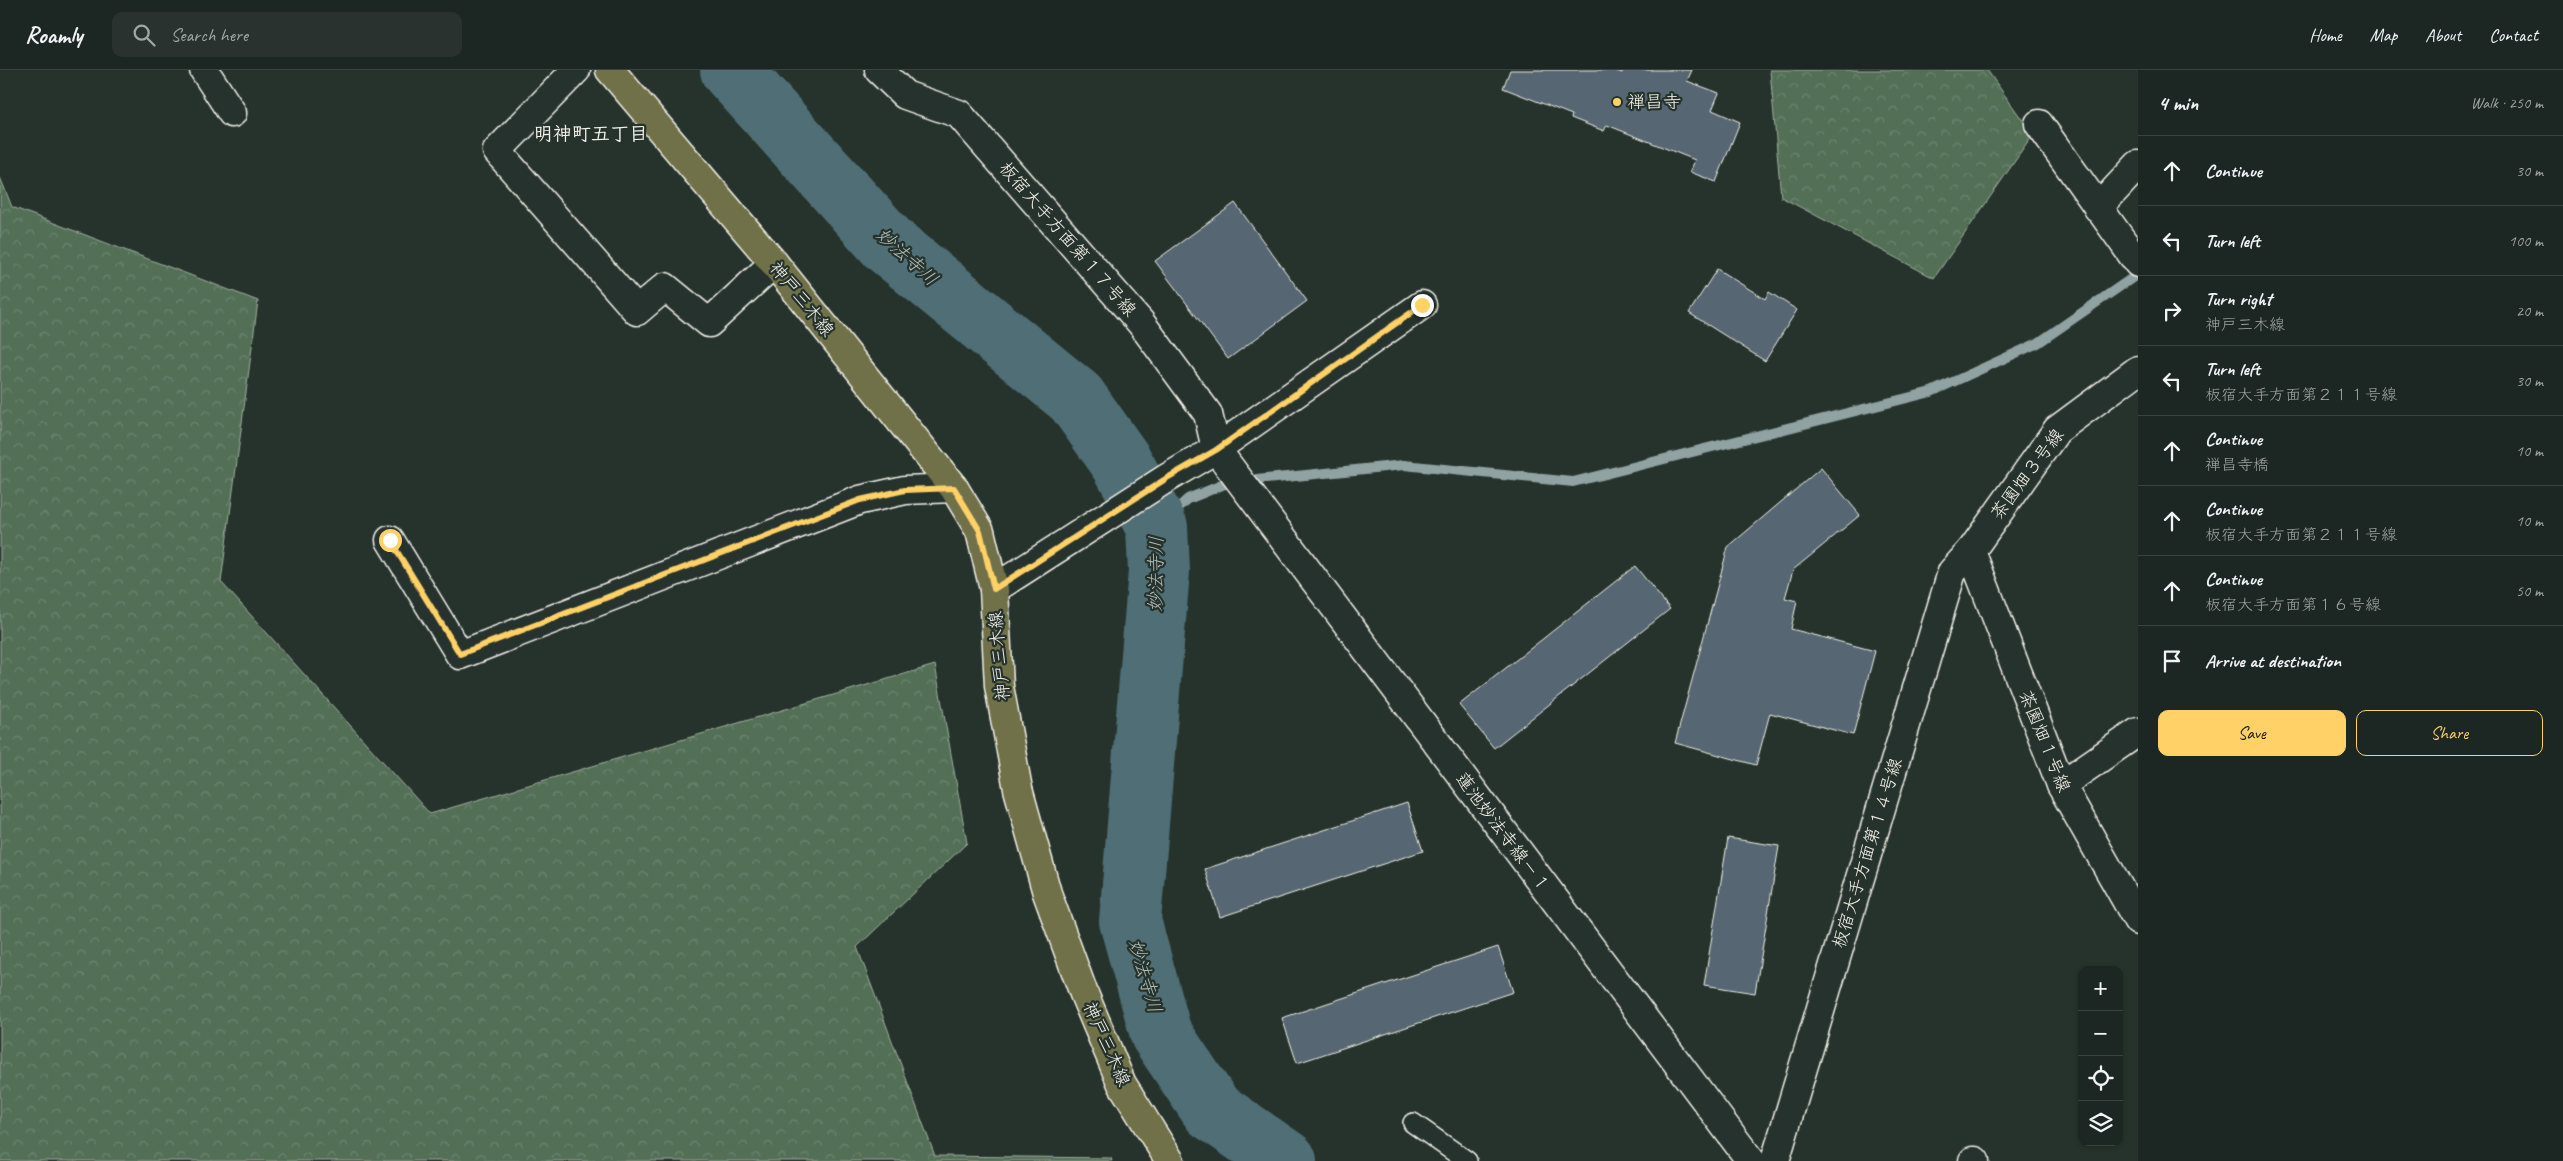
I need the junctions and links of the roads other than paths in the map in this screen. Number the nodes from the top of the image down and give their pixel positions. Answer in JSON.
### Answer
{"nodes":[{"id":1,"x":204,"y":70,"type":"edge"},
{"id":2,"x":576,"y":70,"type":"edge"},
{"id":3,"x":610,"y":70,"type":"edge"},
{"id":4,"x":879,"y":70,"type":"edge"},
{"id":5,"x":232,"y":112,"type":"dead end"},
{"id":6,"x":2039,"y":124,"type":"dead end"},
{"id":7,"x":2138,"y":165,"type":"edge"},
{"id":8,"x":2098,"y":208,"type":"junction"},
{"id":9,"x":2134,"y":257,"type":"edge"},
{"id":10,"x":774,"y":263,"type":"junction"},
{"id":11,"x":1422,"y":305,"type":"dead end"},
{"id":12,"x":2138,"y":370,"type":"edge"},
{"id":13,"x":1220,"y":455,"type":"junction"},
{"id":14,"x":954,"y":488,"type":"junction"},
{"id":15,"x":390,"y":540,"type":"dead end"},
{"id":16,"x":1971,"y":551,"type":"junction"},
{"id":17,"x":994,"y":589,"type":"junction"},
{"id":18,"x":2138,"y":732,"type":"edge"},
{"id":19,"x":2061,"y":785,"type":"junction"},
{"id":20,"x":2138,"y":922,"type":"edge"},
{"id":21,"x":1413,"y":1123,"type":"dead end"},
{"id":22,"x":1755,"y":1160,"type":"edge"},
{"id":23,"x":1170,"y":1161,"type":"edge"},
{"id":24,"x":1467,"y":1161,"type":"edge"}],
"edges":[{"from":1,"to":5,"type":"street"},
{"from":2,"to":10,"type":"street"},
{"from":3,"to":10,"type":"main road","name":"神戸三木線"},
{"from":4,"to":13,"type":"street","name":"板宿大手方面第１７号線"},
{"from":6,"to":8,"type":"street"},
{"from":7,"to":8,"type":"street"},
{"from":8,"to":9,"type":"street"},
{"from":10,"to":14,"type":"main road","name":"神戸三木線"},
{"from":11,"to":13,"type":"street"},
{"from":12,"to":16,"type":"street","name":"茶園畑３号線"},
{"from":13,"to":17,"type":"street"},
{"from":13,"to":22,"type":"street","name":"蓮池妙法寺線－１"},
{"from":14,"to":15,"type":"street"},
{"from":14,"to":17,"type":"main road","name":"神戸三木線"},
{"from":16,"to":19,"type":"street","name":"茶園畑１号線"},
{"from":16,"to":22,"type":"street","name":"板宿大手方面第１４号線"},
{"from":17,"to":23,"type":"main road","name":"神戸三木線"},
{"from":18,"to":19,"type":"street"},
{"from":19,"to":20,"type":"street","name":"茶園畑１号線"},
{"from":21,"to":24,"type":"lane"}]}
